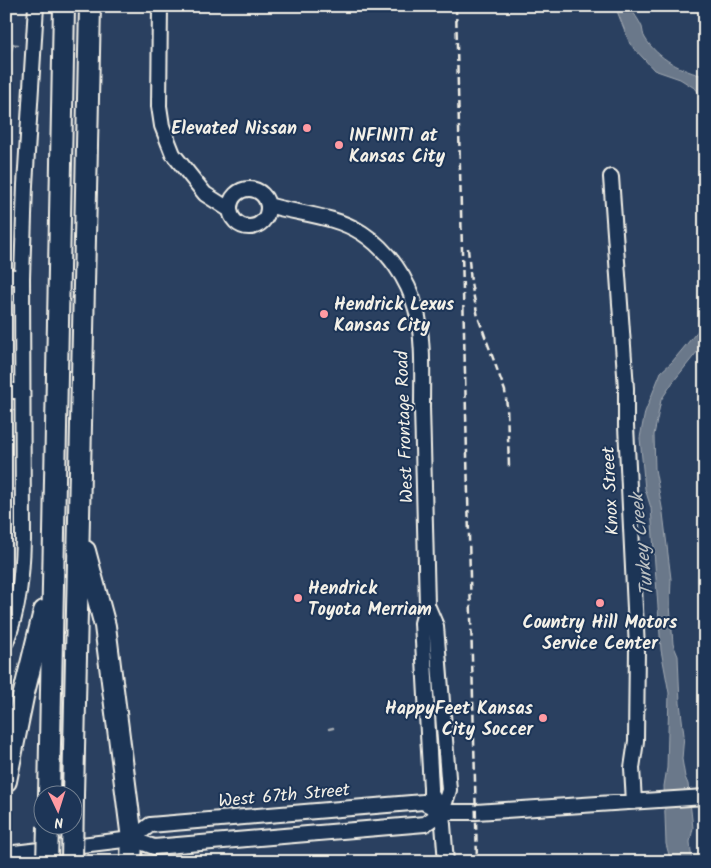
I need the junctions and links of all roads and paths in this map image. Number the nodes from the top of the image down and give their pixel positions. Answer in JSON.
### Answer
{"nodes":[{"id":1,"x":36,"y":6,"type":"edge"},
{"id":2,"x":64,"y":6,"type":"edge"},
{"id":3,"x":90,"y":6,"type":"edge"},
{"id":4,"x":160,"y":6,"type":"edge"},
{"id":5,"x":611,"y":177,"type":"dead end"},
{"id":6,"x":195,"y":181,"type":"junction"},
{"id":7,"x":236,"y":194,"type":"junction"},
{"id":8,"x":230,"y":210,"type":"junction"},
{"id":9,"x":267,"y":211,"type":"junction"},
{"id":10,"x":6,"y":276,"type":"edge"},
{"id":11,"x":22,"y":278,"type":"junction"},
{"id":12,"x":6,"y":391,"type":"edge"},
{"id":13,"x":22,"y":391,"type":"junction"},
{"id":14,"x":78,"y":525,"type":"junction"},
{"id":15,"x":53,"y":573,"type":"junction"},
{"id":16,"x":427,"y":605,"type":"junction"},
{"id":17,"x":6,"y":642,"type":"edge"},
{"id":18,"x":443,"y":707,"type":"junction"},
{"id":19,"x":427,"y":708,"type":"junction"},
{"id":20,"x":6,"y":781,"type":"edge"},
{"id":21,"x":48,"y":786,"type":"edge"},
{"id":22,"x":74,"y":786,"type":"edge"},
{"id":23,"x":702,"y":797,"type":"edge"},
{"id":24,"x":634,"y":802,"type":"junction"},
{"id":25,"x":442,"y":812,"type":"junction"},
{"id":26,"x":246,"y":816,"type":"junction"},
{"id":27,"x":48,"y":836,"type":"edge"},
{"id":28,"x":73,"y":836,"type":"edge"},
{"id":29,"x":132,"y":839,"type":"junction"},
{"id":30,"x":248,"y":839,"type":"junction"},
{"id":31,"x":6,"y":854,"type":"edge"},
{"id":32,"x":47,"y":862,"type":"edge"},
{"id":33,"x":72,"y":862,"type":"edge"},
{"id":34,"x":131,"y":862,"type":"edge"},
{"id":35,"x":446,"y":862,"type":"edge"}],
"edges":[{"from":1,"to":11,"type":"street"},
{"from":2,"to":15,"type":"highway"},
{"from":3,"to":14,"type":"highway"},
{"from":4,"to":6,"type":"street"},
{"from":5,"to":24,"type":"street","name":"Knox Street"},
{"from":6,"to":7,"type":"street"},
{"from":6,"to":8,"type":"street"},
{"from":7,"to":8,"type":"street"},
{"from":7,"to":9,"type":"street"},
{"from":8,"to":9,"type":"street"},
{"from":9,"to":16,"type":"street","name":"West Frontage Road"},
{"from":10,"to":11,"type":"street"},
{"from":11,"to":13,"type":"street"},
{"from":12,"to":13,"type":"street"},
{"from":13,"to":17,"type":"street"},
{"from":14,"to":22,"type":"highway"},
{"from":14,"to":29,"type":"highway"},
{"from":15,"to":20,"type":"highway"},
{"from":15,"to":21,"type":"highway"},
{"from":16,"to":18,"type":"street","name":"West Frontage Road"},
{"from":16,"to":19,"type":"street","name":"West Frontage Road"},
{"from":18,"to":19,"type":"street"},
{"from":18,"to":25,"type":"street","name":"West Frontage Road"},
{"from":19,"to":25,"type":"street","name":"West Frontage Road"},
{"from":23,"to":24,"type":"street","name":"West 67th Street"},
{"from":24,"to":25,"type":"street","name":"West 67th Street"},
{"from":25,"to":26,"type":"street","name":"West 67th Street"},
{"from":25,"to":30,"type":"street","name":"West 67th Street"},
{"from":25,"to":35,"type":"street"},
{"from":26,"to":29,"type":"street","name":"West 67th Street"},
{"from":26,"to":30,"type":"street"},
{"from":27,"to":32,"type":"highway","bridge":true},
{"from":28,"to":33,"type":"highway","bridge":true},
{"from":29,"to":30,"type":"street","name":"West 67th Street"},
{"from":29,"to":31,"type":"street","name":"West 67th Street"},
{"from":29,"to":34,"type":"highway"}]}
